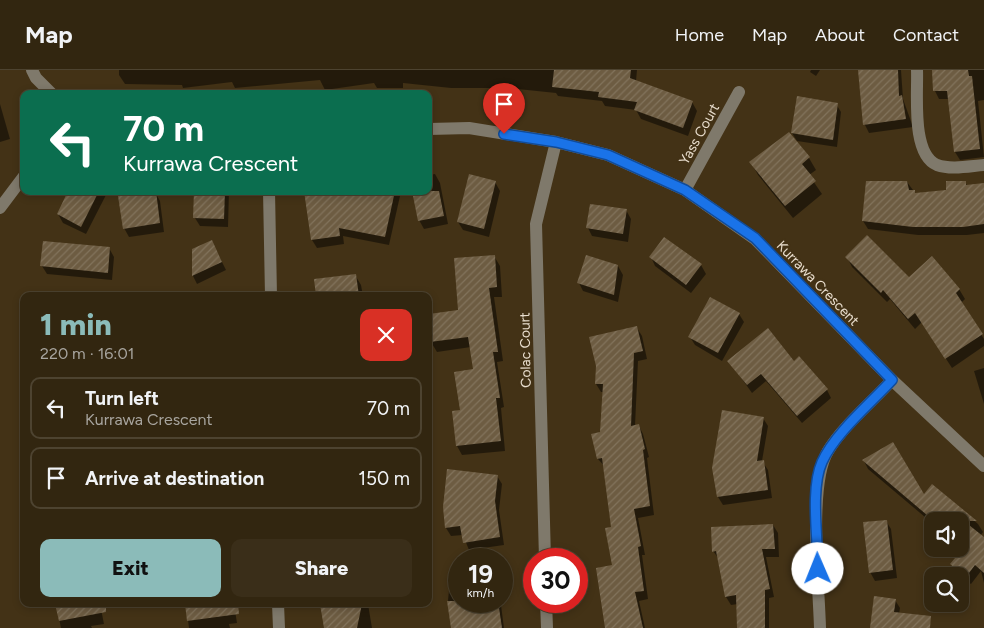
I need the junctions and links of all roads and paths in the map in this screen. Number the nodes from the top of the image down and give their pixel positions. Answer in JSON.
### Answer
{"nodes":[{"id":1,"x":32,"y":70,"type":"edge"},
{"id":2,"x":918,"y":70,"type":"edge"},
{"id":3,"x":48,"y":90,"type":"edge"},
{"id":4,"x":738,"y":92,"type":"dead end"},
{"id":5,"x":432,"y":129,"type":"edge"},
{"id":6,"x":556,"y":142,"type":"junction"},
{"id":7,"x":984,"y":165,"type":"edge"},
{"id":8,"x":20,"y":181,"type":"edge"},
{"id":9,"x":685,"y":190,"type":"junction"},
{"id":10,"x":269,"y":195,"type":"edge"},
{"id":11,"x":0,"y":208,"type":"edge"},
{"id":12,"x":271,"y":292,"type":"edge"},
{"id":13,"x":892,"y":380,"type":"junction"},
{"id":14,"x":984,"y":466,"type":"edge"},
{"id":15,"x":545,"y":548,"type":"edge"},
{"id":16,"x":278,"y":607,"type":"edge"},
{"id":17,"x":546,"y":613,"type":"edge"},
{"id":18,"x":279,"y":628,"type":"edge"},
{"id":19,"x":547,"y":628,"type":"edge"},
{"id":20,"x":820,"y":628,"type":"edge"}],
"edges":[{"from":1,"to":3,"type":"street"},
{"from":2,"to":7,"type":"street"},
{"from":4,"to":9,"type":"street","name":"Yass Court"},
{"from":5,"to":6,"type":"street","name":"Kurrawa Crescent"},
{"from":6,"to":9,"type":"street","name":"Kurrawa Crescent"},
{"from":6,"to":15,"type":"street","name":"Colac Court"},
{"from":8,"to":11,"type":"street"},
{"from":9,"to":13,"type":"street","name":"Kurrawa Crescent"},
{"from":10,"to":12,"type":"street"},
{"from":13,"to":14,"type":"street","name":"Kurrawa Crescent"},
{"from":13,"to":20,"type":"street"},
{"from":16,"to":18,"type":"street"},
{"from":17,"to":19,"type":"street"}]}
